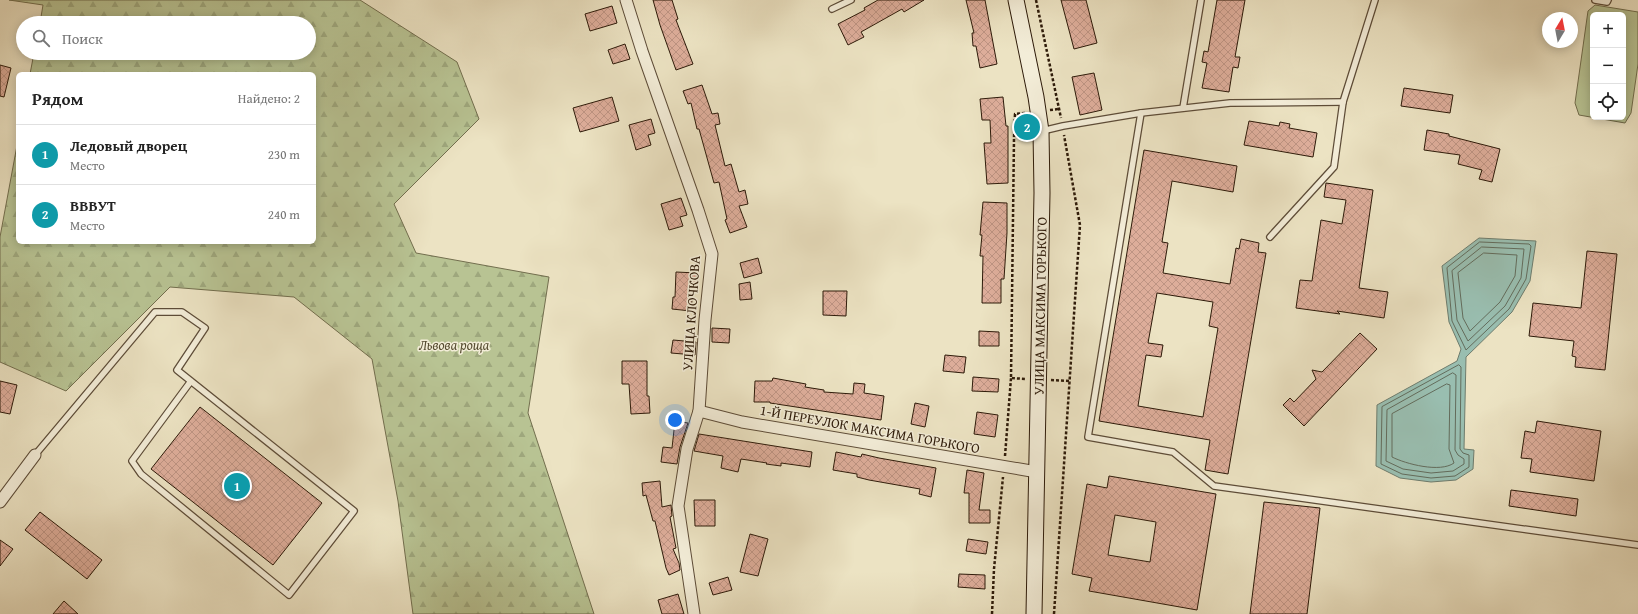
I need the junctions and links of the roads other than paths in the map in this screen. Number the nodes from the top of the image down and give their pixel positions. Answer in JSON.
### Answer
{"nodes":[{"id":1,"x":626,"y":0,"type":"edge"},
{"id":2,"x":851,"y":0,"type":"edge"},
{"id":3,"x":1016,"y":0,"type":"edge"},
{"id":4,"x":1201,"y":0,"type":"edge"},
{"id":5,"x":1375,"y":0,"type":"edge"},
{"id":6,"x":1595,"y":0,"type":"edge"},
{"id":7,"x":1608,"y":0,"type":"edge"},
{"id":8,"x":832,"y":9,"type":"dead end"},
{"id":9,"x":1343,"y":102,"type":"junction"},
{"id":10,"x":1183,"y":108,"type":"junction"},
{"id":11,"x":1141,"y":113,"type":"junction"},
{"id":12,"x":1042,"y":131,"type":"junction"},
{"id":13,"x":1270,"y":237,"type":"dead end"},
{"id":14,"x":191,"y":381,"type":"junction"},
{"id":15,"x":699,"y":411,"type":"junction"},
{"id":16,"x":35,"y":455,"type":"joint"},
{"id":17,"x":1037,"y":472,"type":"junction"},
{"id":18,"x":0,"y":502,"type":"edge"},
{"id":19,"x":1638,"y":545,"type":"edge"},
{"id":20,"x":694,"y":614,"type":"edge"},
{"id":21,"x":1034,"y":614,"type":"edge"}],
"edges":[{"from":1,"to":15,"type":"street","name":"УЛИЦА КЛОЧКОВА"},
{"from":2,"to":8,"type":"lane"},
{"from":3,"to":12,"type":"main road","name":"УЛИЦА МАКСИМА ГОРЬКОГО"},
{"from":4,"to":10,"type":"lane"},
{"from":5,"to":9,"type":"lane"},
{"from":6,"to":7,"type":"lane"},
{"from":9,"to":10,"type":"lane"},
{"from":9,"to":13,"type":"lane"},
{"from":10,"to":11,"type":"lane"},
{"from":11,"to":12,"type":"lane"},
{"from":11,"to":19,"type":"lane"},
{"from":12,"to":17,"type":"main road","name":"УЛИЦА МАКСИМА ГОРЬКОГО"},
{"from":14,"to":14,"type":"lane"},
{"from":14,"to":16,"type":"lane"},
{"from":15,"to":17,"type":"street","name":"1-Й ПЕРЕУЛОК МАКСИМА ГОРЬКОГО"},
{"from":15,"to":20,"type":"street","name":"УЛИЦА КЛОЧКОВА"},
{"from":16,"to":18,"type":"street"},
{"from":17,"to":21,"type":"main road","name":"УЛИЦА МАКСИМА ГОРЬКОГО"}]}
